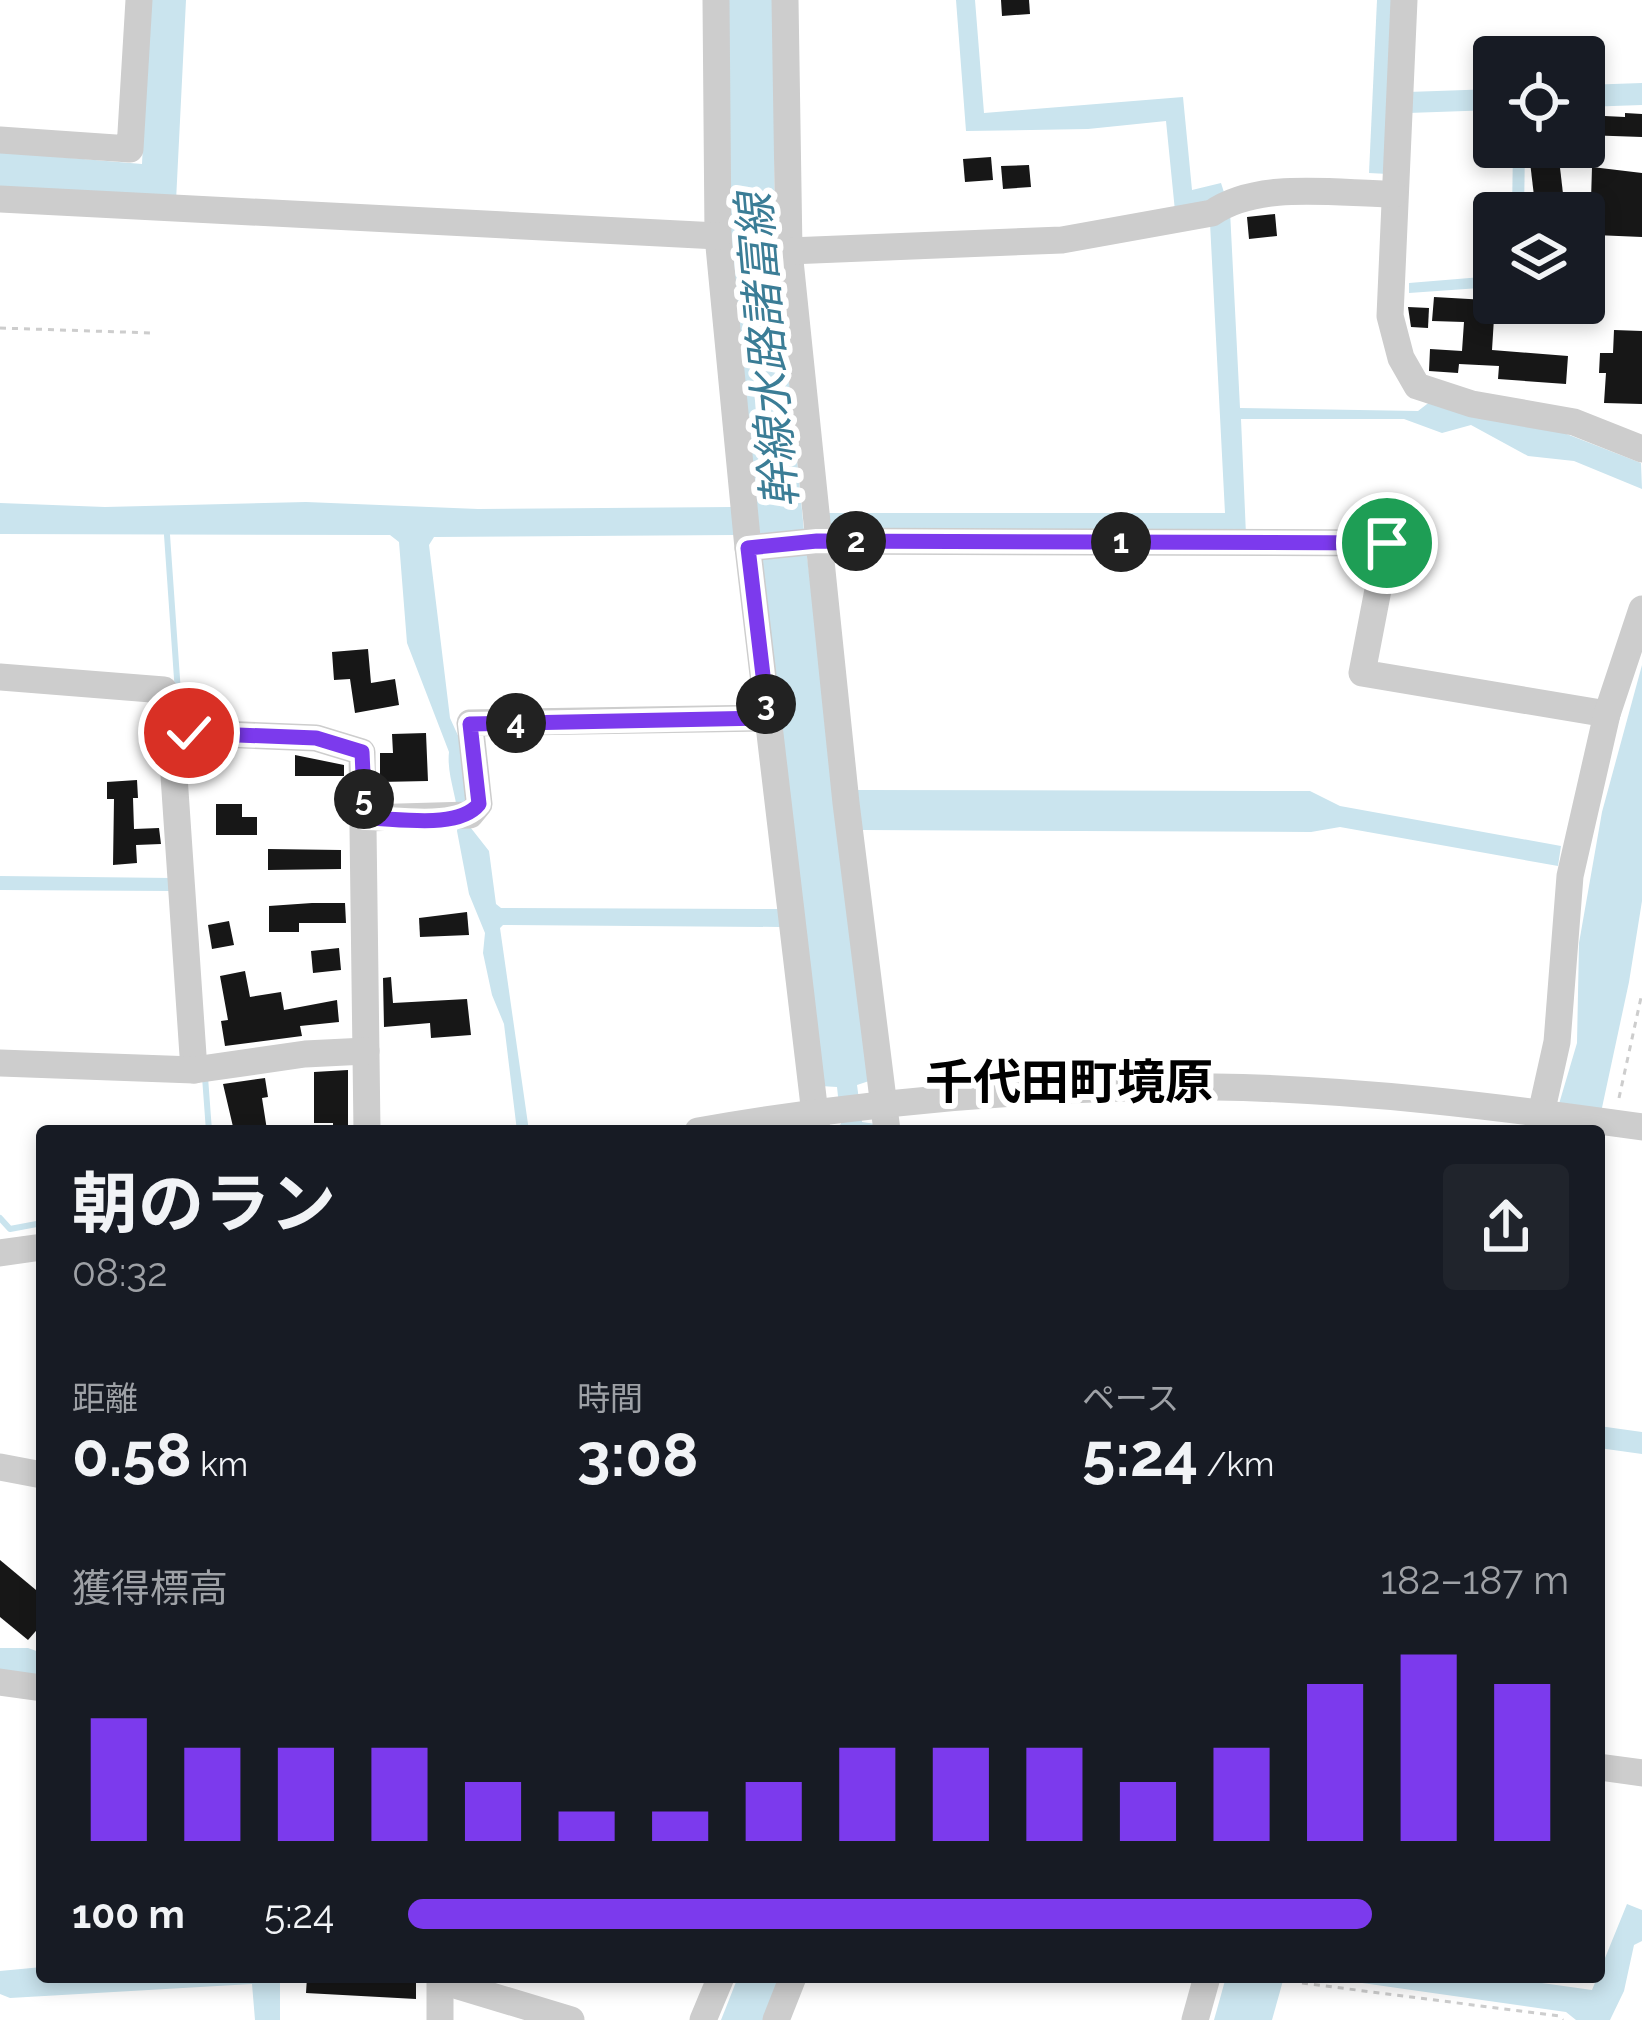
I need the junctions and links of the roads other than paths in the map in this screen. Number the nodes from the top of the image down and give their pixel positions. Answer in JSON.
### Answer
{"nodes":[{"id":1,"x":140,"y":0,"type":"edge"},
{"id":2,"x":716,"y":0,"type":"edge"},
{"id":3,"x":785,"y":0,"type":"edge"},
{"id":4,"x":1404,"y":0,"type":"edge"},
{"id":5,"x":0,"y":140,"type":"edge"},
{"id":6,"x":1394,"y":194,"type":"junction"},
{"id":7,"x":0,"y":199,"type":"edge"},
{"id":8,"x":718,"y":236,"type":"junction"},
{"id":9,"x":789,"y":251,"type":"junction"},
{"id":10,"x":1642,"y":449,"type":"edge"},
{"id":11,"x":783,"y":544,"type":"junction"},
{"id":12,"x":1642,"y":609,"type":"edge"},
{"id":13,"x":0,"y":677,"type":"edge"},
{"id":14,"x":1607,"y":714,"type":"junction"},
{"id":15,"x":768,"y":718,"type":"junction"},
{"id":16,"x":180,"y":732,"type":"junction"},
{"id":17,"x":365,"y":818,"type":"junction"},
{"id":18,"x":366,"y":1051,"type":"junction"},
{"id":19,"x":0,"y":1063,"type":"edge"},
{"id":20,"x":202,"y":1069,"type":"junction"},
{"id":21,"x":850,"y":1115,"type":"edge"},
{"id":22,"x":1539,"y":1122,"type":"edge"},
{"id":23,"x":367,"y":1125,"type":"edge"},
{"id":24,"x":755,"y":1125,"type":"edge"},
{"id":25,"x":1642,"y":1127,"type":"edge"},
{"id":26,"x":36,"y":1248,"type":"edge"},
{"id":27,"x":0,"y":1253,"type":"edge"},
{"id":28,"x":0,"y":1467,"type":"edge"},
{"id":29,"x":36,"y":1473,"type":"edge"},
{"id":30,"x":0,"y":1682,"type":"edge"},
{"id":31,"x":36,"y":1687,"type":"edge"},
{"id":32,"x":1605,"y":1768,"type":"edge"},
{"id":33,"x":1642,"y":1773,"type":"edge"},
{"id":34,"x":441,"y":1983,"type":"edge"},
{"id":35,"x":454,"y":1983,"type":"edge"},
{"id":36,"x":718,"y":1983,"type":"edge"},
{"id":37,"x":791,"y":1983,"type":"edge"},
{"id":38,"x":1205,"y":1983,"type":"edge"},
{"id":39,"x":440,"y":2020,"type":"edge"},
{"id":40,"x":571,"y":2020,"type":"edge"},
{"id":41,"x":703,"y":2020,"type":"edge"},
{"id":42,"x":776,"y":2020,"type":"edge"},
{"id":43,"x":1195,"y":2020,"type":"edge"}],
"edges":[{"from":1,"to":5,"type":"street"},
{"from":2,"to":8,"type":"street"},
{"from":3,"to":9,"type":"street"},
{"from":4,"to":6,"type":"street"},
{"from":6,"to":9,"type":"street"},
{"from":6,"to":10,"type":"street"},
{"from":7,"to":8,"type":"street"},
{"from":8,"to":11,"type":"street"},
{"from":9,"to":11,"type":"street"},
{"from":11,"to":14,"type":"street"},
{"from":11,"to":15,"type":"street"},
{"from":11,"to":21,"type":"street"},
{"from":12,"to":14,"type":"street"},
{"from":13,"to":16,"type":"street"},
{"from":14,"to":22,"type":"street"},
{"from":15,"to":17,"type":"street"},
{"from":15,"to":21,"type":"street"},
{"from":16,"to":17,"type":"street"},
{"from":16,"to":20,"type":"street"},
{"from":17,"to":18,"type":"street"},
{"from":18,"to":20,"type":"street"},
{"from":18,"to":23,"type":"street"},
{"from":19,"to":20,"type":"street"},
{"from":21,"to":22,"type":"street"},
{"from":21,"to":24,"type":"street"},
{"from":22,"to":25,"type":"street"},
{"from":26,"to":27,"type":"street"},
{"from":28,"to":29,"type":"street"},
{"from":30,"to":31,"type":"street"},
{"from":32,"to":33,"type":"street"},
{"from":34,"to":39,"type":"street"},
{"from":35,"to":40,"type":"street"},
{"from":36,"to":41,"type":"street"},
{"from":37,"to":42,"type":"street"},
{"from":38,"to":43,"type":"street"}]}
